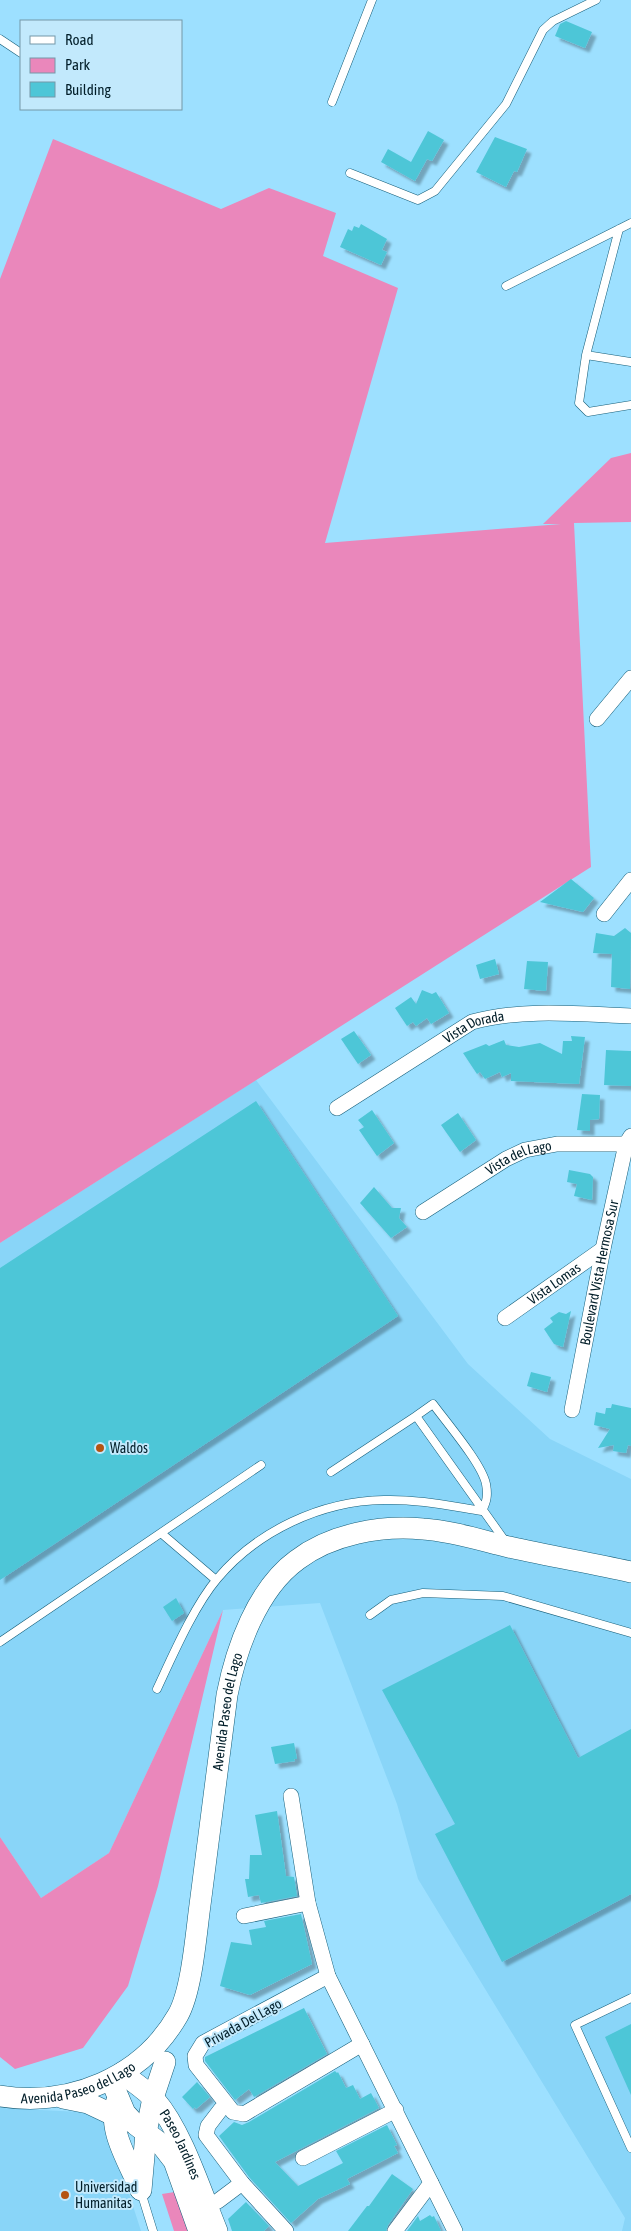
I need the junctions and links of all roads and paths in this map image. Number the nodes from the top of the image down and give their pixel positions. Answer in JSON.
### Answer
{"nodes":[{"id":1,"x":372,"y":0,"type":"edge"},
{"id":2,"x":596,"y":0,"type":"edge"},
{"id":3,"x":0,"y":39,"type":"edge"},
{"id":4,"x":20,"y":52,"type":"edge"},
{"id":5,"x":332,"y":102,"type":"dead end"},
{"id":6,"x":350,"y":173,"type":"dead end"},
{"id":7,"x":631,"y":223,"type":"edge"},
{"id":8,"x":619,"y":229,"type":"junction"},
{"id":9,"x":506,"y":286,"type":"dead end"},
{"id":10,"x":586,"y":355,"type":"junction"},
{"id":11,"x":631,"y":362,"type":"edge"},
{"id":12,"x":631,"y":405,"type":"edge"},
{"id":13,"x":631,"y":678,"type":"edge"},
{"id":14,"x":597,"y":719,"type":"dead end"},
{"id":15,"x":631,"y":880,"type":"edge"},
{"id":16,"x":604,"y":914,"type":"dead end"},
{"id":17,"x":631,"y":1016,"type":"edge"},
{"id":18,"x":338,"y":1108,"type":"dead end"},
{"id":19,"x":628,"y":1140,"type":"edge"},
{"id":20,"x":423,"y":1212,"type":"dead end"},
{"id":21,"x":603,"y":1249,"type":"junction"},
{"id":22,"x":505,"y":1318,"type":"dead end"},
{"id":23,"x":572,"y":1410,"type":"dead end"},
{"id":24,"x":416,"y":1416,"type":"junction"},
{"id":25,"x":261,"y":1465,"type":"dead end"},
{"id":26,"x":331,"y":1472,"type":"dead end"},
{"id":27,"x":482,"y":1511,"type":"junction"},
{"id":28,"x":161,"y":1533,"type":"junction"},
{"id":29,"x":509,"y":1547,"type":"junction"},
{"id":30,"x":631,"y":1572,"type":"edge"},
{"id":31,"x":216,"y":1580,"type":"junction"},
{"id":32,"x":370,"y":1615,"type":"dead end"},
{"id":33,"x":631,"y":1633,"type":"edge"},
{"id":34,"x":0,"y":1642,"type":"edge"},
{"id":35,"x":157,"y":1689,"type":"dead end"},
{"id":36,"x":290,"y":1796,"type":"dead end"},
{"id":37,"x":308,"y":1902,"type":"junction"},
{"id":38,"x":244,"y":1916,"type":"dead end"},
{"id":39,"x":328,"y":1976,"type":"junction"},
{"id":40,"x":631,"y":1998,"type":"edge"},
{"id":41,"x":162,"y":2038,"type":"junction"},
{"id":42,"x":362,"y":2044,"type":"junction"},
{"id":43,"x":165,"y":2062,"type":"junction"},
{"id":44,"x":0,"y":2096,"type":"edge"},
{"id":45,"x":58,"y":2097,"type":"junction"},
{"id":46,"x":153,"y":2098,"type":"junction"},
{"id":47,"x":124,"y":2109,"type":"junction"},
{"id":48,"x":221,"y":2110,"type":"dead end"},
{"id":49,"x":396,"y":2110,"type":"junction"},
{"id":50,"x":175,"y":2130,"type":"junction"},
{"id":51,"x":631,"y":2148,"type":"edge"},
{"id":52,"x":303,"y":2158,"type":"dead end"},
{"id":53,"x":174,"y":2161,"type":"junction"},
{"id":54,"x":142,"y":2180,"type":"junction"},
{"id":55,"x":242,"y":2183,"type":"junction"},
{"id":56,"x":431,"y":2184,"type":"junction"},
{"id":57,"x":199,"y":2208,"type":"junction"},
{"id":58,"x":153,"y":2231,"type":"edge"},
{"id":59,"x":199,"y":2231,"type":"edge"},
{"id":60,"x":217,"y":2231,"type":"edge"},
{"id":61,"x":286,"y":2231,"type":"edge"},
{"id":62,"x":395,"y":2231,"type":"edge"},
{"id":63,"x":455,"y":2231,"type":"edge"}],
"edges":[{"from":1,"to":5,"type":"lane"},
{"from":2,"to":6,"type":"lane"},
{"from":3,"to":4,"type":"lane"},
{"from":7,"to":8,"type":"lane"},
{"from":8,"to":9,"type":"lane"},
{"from":8,"to":10,"type":"lane"},
{"from":10,"to":11,"type":"lane"},
{"from":10,"to":12,"type":"lane"},
{"from":13,"to":14,"type":"street"},
{"from":15,"to":16,"type":"street"},
{"from":17,"to":18,"type":"street","name":"Vista Dorada"},
{"from":19,"to":20,"type":"street","name":"Vista del Lago"},
{"from":19,"to":21,"type":"street","name":"Boulevard Vista Hermosa Sur"},
{"from":21,"to":22,"type":"street","name":"Vista Lomas"},
{"from":21,"to":23,"type":"street","name":"Boulevard Vista Hermosa Sur"},
{"from":24,"to":26,"type":"lane"},
{"from":24,"to":27,"type":"lane"},
{"from":24,"to":27,"type":"lane"},
{"from":25,"to":28,"type":"lane"},
{"from":27,"to":29,"type":"lane"},
{"from":27,"to":31,"type":"lane"},
{"from":28,"to":31,"type":"lane"},
{"from":28,"to":34,"type":"lane"},
{"from":29,"to":30,"type":"main road","name":"Avenida Paseo del Lago"},
{"from":29,"to":41,"type":"main road","name":"Avenida Paseo del Lago"},
{"from":31,"to":35,"type":"lane"},
{"from":32,"to":33,"type":"lane"},
{"from":36,"to":37,"type":"street"},
{"from":37,"to":38,"type":"street"},
{"from":37,"to":39,"type":"street"},
{"from":39,"to":42,"type":"street"},
{"from":39,"to":42,"type":"street","name":"Privada Del Lago"},
{"from":40,"to":51,"type":"lane"},
{"from":41,"to":43,"type":"main road"},
{"from":41,"to":47,"type":"main road","name":"Avenida Paseo del Lago"},
{"from":42,"to":49,"type":"street"},
{"from":43,"to":46,"type":"main road"},
{"from":43,"to":50,"type":"main road"},
{"from":44,"to":45,"type":"main road","name":"Avenida Paseo del Lago"},
{"from":45,"to":47,"type":"main road"},
{"from":45,"to":47,"type":"main road","name":"Avenida Paseo del Lago"},
{"from":46,"to":47,"type":"main road","name":"Paseo Jardines"},
{"from":46,"to":47,"type":"main road"},
{"from":46,"to":50,"type":"main road","name":"Paseo Jardines"},
{"from":47,"to":53,"type":"main road","name":"Paseo Jardines"},
{"from":47,"to":54,"type":"main road"},
{"from":47,"to":54,"type":"main road"},
{"from":48,"to":55,"type":"street"},
{"from":49,"to":52,"type":"street"},
{"from":49,"to":56,"type":"street"},
{"from":50,"to":57,"type":"main road","name":"Paseo Jardines"},
{"from":53,"to":54,"type":"main road"},
{"from":53,"to":57,"type":"main road","name":"Paseo Jardines"},
{"from":54,"to":58,"type":"lane"},
{"from":55,"to":57,"type":"street"},
{"from":55,"to":61,"type":"street"},
{"from":56,"to":62,"type":"street"},
{"from":56,"to":63,"type":"street"},
{"from":57,"to":59,"type":"main road","name":"Paseo Jardines"},
{"from":57,"to":60,"type":"main road","name":"Paseo Jardines"}]}
